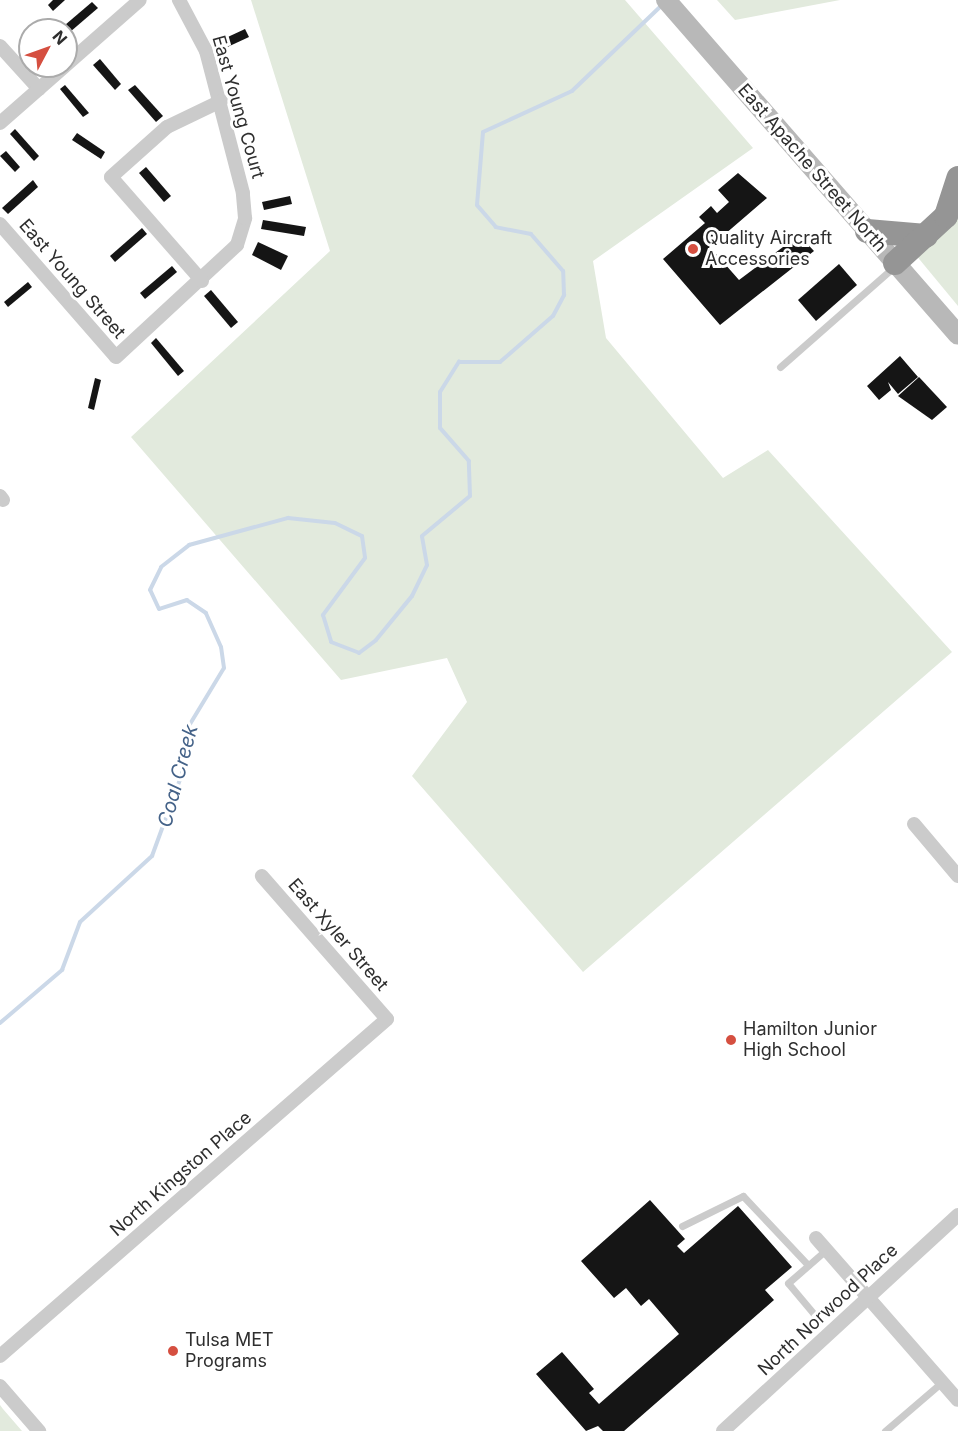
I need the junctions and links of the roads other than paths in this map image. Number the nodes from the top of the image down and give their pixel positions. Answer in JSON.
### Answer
{"nodes":[{"id":1,"x":117,"y":0,"type":"edge"},
{"id":2,"x":140,"y":0,"type":"edge"},
{"id":3,"x":179,"y":0,"type":"edge"},
{"id":4,"x":666,"y":0,"type":"edge"},
{"id":5,"x":127,"y":11,"type":"junction"},
{"id":6,"x":0,"y":46,"type":"edge"},
{"id":7,"x":78,"y":55,"type":"edge"},
{"id":8,"x":52,"y":78,"type":"edge"},
{"id":9,"x":39,"y":89,"type":"junction"},
{"id":10,"x":221,"y":101,"type":"junction"},
{"id":11,"x":0,"y":123,"type":"edge"},
{"id":12,"x":958,"y":178,"type":"edge"},
{"id":13,"x":0,"y":224,"type":"edge"},
{"id":14,"x":867,"y":231,"type":"junction"},
{"id":15,"x":926,"y":236,"type":"junction"},
{"id":16,"x":896,"y":264,"type":"junction"},
{"id":17,"x":202,"y":281,"type":"junction"},
{"id":18,"x":958,"y":336,"type":"edge"},
{"id":19,"x":116,"y":357,"type":"joint"},
{"id":20,"x":780,"y":367,"type":"dead end"},
{"id":21,"x":914,"y":824,"type":"dead end"},
{"id":22,"x":262,"y":876,"type":"dead end"},
{"id":23,"x":958,"y":876,"type":"edge"},
{"id":24,"x":387,"y":1019,"type":"joint"},
{"id":25,"x":958,"y":1215,"type":"edge"},
{"id":26,"x":682,"y":1226,"type":"dead end"},
{"id":27,"x":816,"y":1238,"type":"dead end"},
{"id":28,"x":826,"y":1250,"type":"junction"},
{"id":29,"x":808,"y":1265,"type":"junction"},
{"id":30,"x":868,"y":1298,"type":"junction"},
{"id":31,"x":819,"y":1320,"type":"dead end"},
{"id":32,"x":0,"y":1356,"type":"edge"},
{"id":33,"x":942,"y":1382,"type":"junction"},
{"id":34,"x":0,"y":1386,"type":"edge"},
{"id":35,"x":958,"y":1400,"type":"edge"},
{"id":36,"x":39,"y":1431,"type":"edge"},
{"id":37,"x":723,"y":1431,"type":"edge"},
{"id":38,"x":885,"y":1431,"type":"edge"}],
"edges":[{"from":1,"to":5,"type":"street"},
{"from":2,"to":5,"type":"street"},
{"from":3,"to":10,"type":"street","name":"East Young Court"},
{"from":4,"to":14,"type":"main road","name":"East Apache Street North"},
{"from":5,"to":7,"type":"street"},
{"from":6,"to":9,"type":"street"},
{"from":8,"to":9,"type":"street"},
{"from":9,"to":11,"type":"street"},
{"from":10,"to":17,"type":"street","name":"East Young Court"},
{"from":10,"to":17,"type":"street"},
{"from":12,"to":15,"type":"highway"},
{"from":13,"to":19,"type":"street","name":"East Young Street"},
{"from":14,"to":15,"type":"highway"},
{"from":14,"to":16,"type":"main road","name":"East Apache Street North"},
{"from":15,"to":16,"type":"highway"},
{"from":16,"to":18,"type":"main road","name":"East Apache Street North"},
{"from":16,"to":20,"type":"lane"},
{"from":17,"to":19,"type":"street","name":"East Young Court"},
{"from":21,"to":23,"type":"street"},
{"from":22,"to":24,"type":"street","name":"East Xyler Street"},
{"from":24,"to":32,"type":"street","name":"North Kingston Place"},
{"from":25,"to":30,"type":"street","name":"North Norwood Place"},
{"from":26,"to":29,"type":"lane"},
{"from":27,"to":28,"type":"street"},
{"from":28,"to":29,"type":"lane"},
{"from":28,"to":30,"type":"street"},
{"from":29,"to":31,"type":"lane"},
{"from":30,"to":33,"type":"street"},
{"from":30,"to":37,"type":"street","name":"North Norwood Place"},
{"from":33,"to":35,"type":"street"},
{"from":33,"to":38,"type":"lane"},
{"from":34,"to":36,"type":"street"}]}
